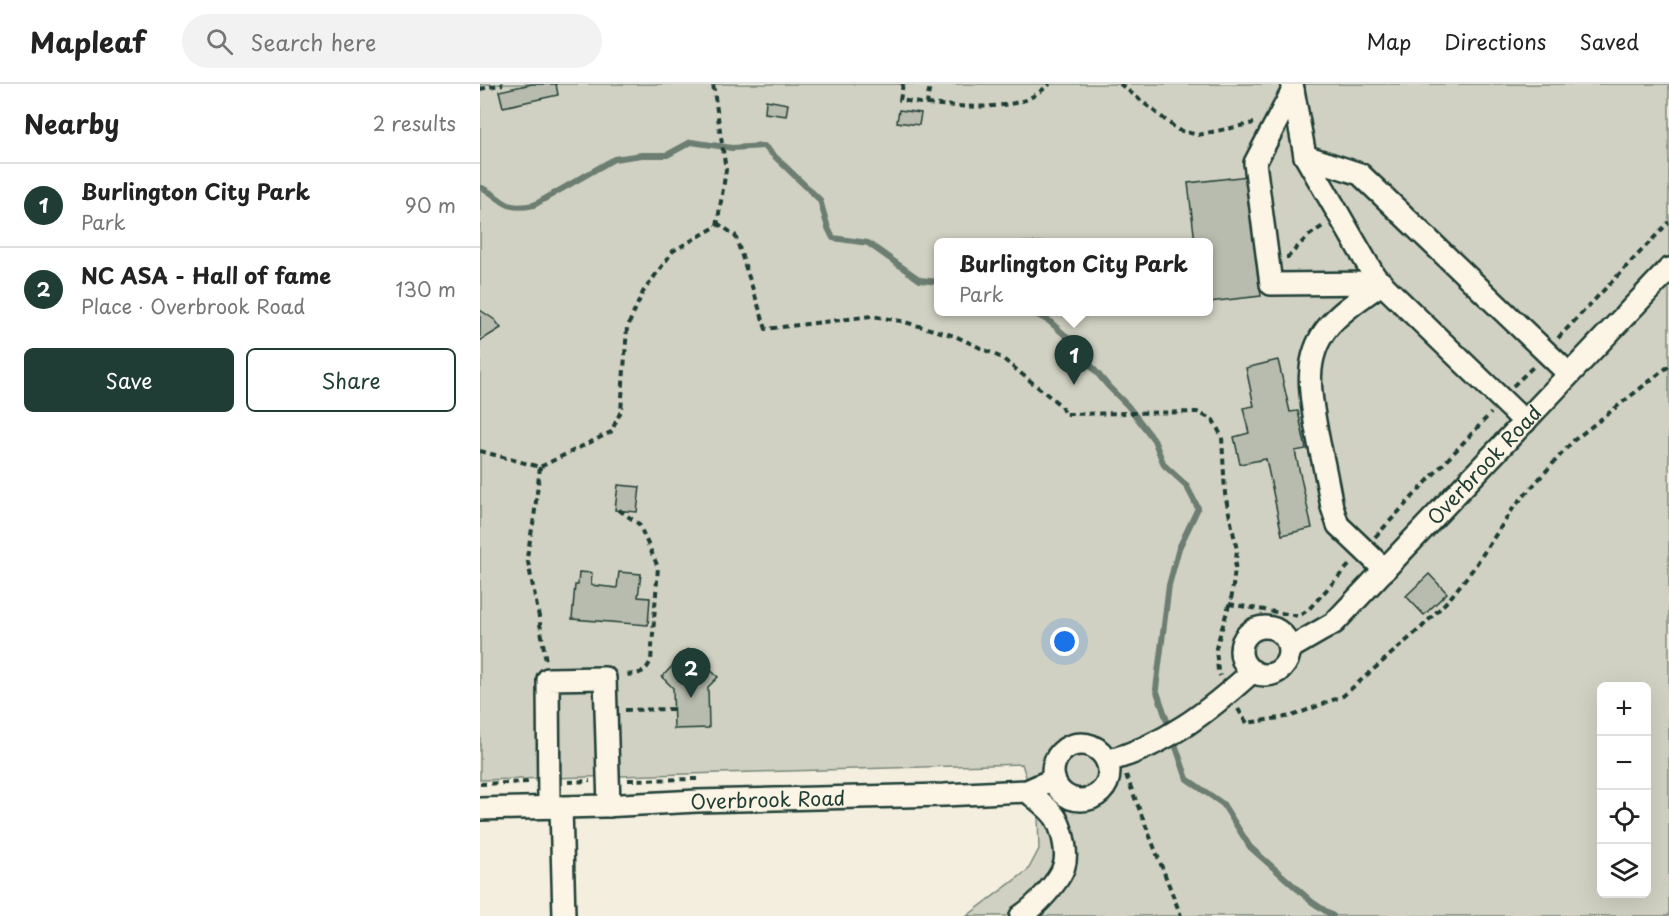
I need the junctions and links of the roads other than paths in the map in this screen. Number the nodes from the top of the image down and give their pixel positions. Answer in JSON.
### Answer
{"nodes":[{"id":1,"x":1293,"y":87,"type":"edge"},
{"id":2,"x":1305,"y":156,"type":"junction"},
{"id":3,"x":1669,"y":269,"type":"edge"},
{"id":4,"x":1382,"y":283,"type":"junction"},
{"id":5,"x":1569,"y":374,"type":"junction"},
{"id":6,"x":1525,"y":422,"type":"junction"},
{"id":7,"x":1385,"y":570,"type":"junction"},
{"id":8,"x":1289,"y":649,"type":"junction"},
{"id":9,"x":1253,"y":672,"type":"junction"},
{"id":10,"x":1119,"y":754,"type":"junction"},
{"id":11,"x":1048,"y":772,"type":"junction"},
{"id":12,"x":1027,"y":791,"type":"junction"},
{"id":13,"x":609,"y":806,"type":"junction"},
{"id":14,"x":555,"y":807,"type":"junction"},
{"id":15,"x":480,"y":809,"type":"edge"},
{"id":16,"x":564,"y":916,"type":"edge"},
{"id":17,"x":1021,"y":916,"type":"edge"}],
"edges":[{"from":1,"to":2,"type":"street"},
{"from":1,"to":4,"type":"street"},
{"from":2,"to":4,"type":"street"},
{"from":2,"to":5,"type":"street"},
{"from":3,"to":5,"type":"street","name":"Overbrook Road"},
{"from":4,"to":6,"type":"street"},
{"from":4,"to":7,"type":"street"},
{"from":5,"to":6,"type":"street","name":"Overbrook Road"},
{"from":6,"to":7,"type":"street","name":"Overbrook Road"},
{"from":7,"to":8,"type":"street","name":"Overbrook Road"},
{"from":8,"to":9,"type":"street","name":"Overbrook Road"},
{"from":8,"to":9,"type":"street"},
{"from":9,"to":10,"type":"street"},
{"from":10,"to":11,"type":"street"},
{"from":10,"to":11,"type":"street"},
{"from":11,"to":12,"type":"street","name":"Overbrook Road"},
{"from":12,"to":13,"type":"street","name":"Overbrook Road"},
{"from":12,"to":17,"type":"street"},
{"from":13,"to":14,"type":"street","name":"Overbrook Road"},
{"from":13,"to":14,"type":"street"},
{"from":14,"to":15,"type":"street","name":"Overbrook Road"},
{"from":14,"to":16,"type":"street"}]}
